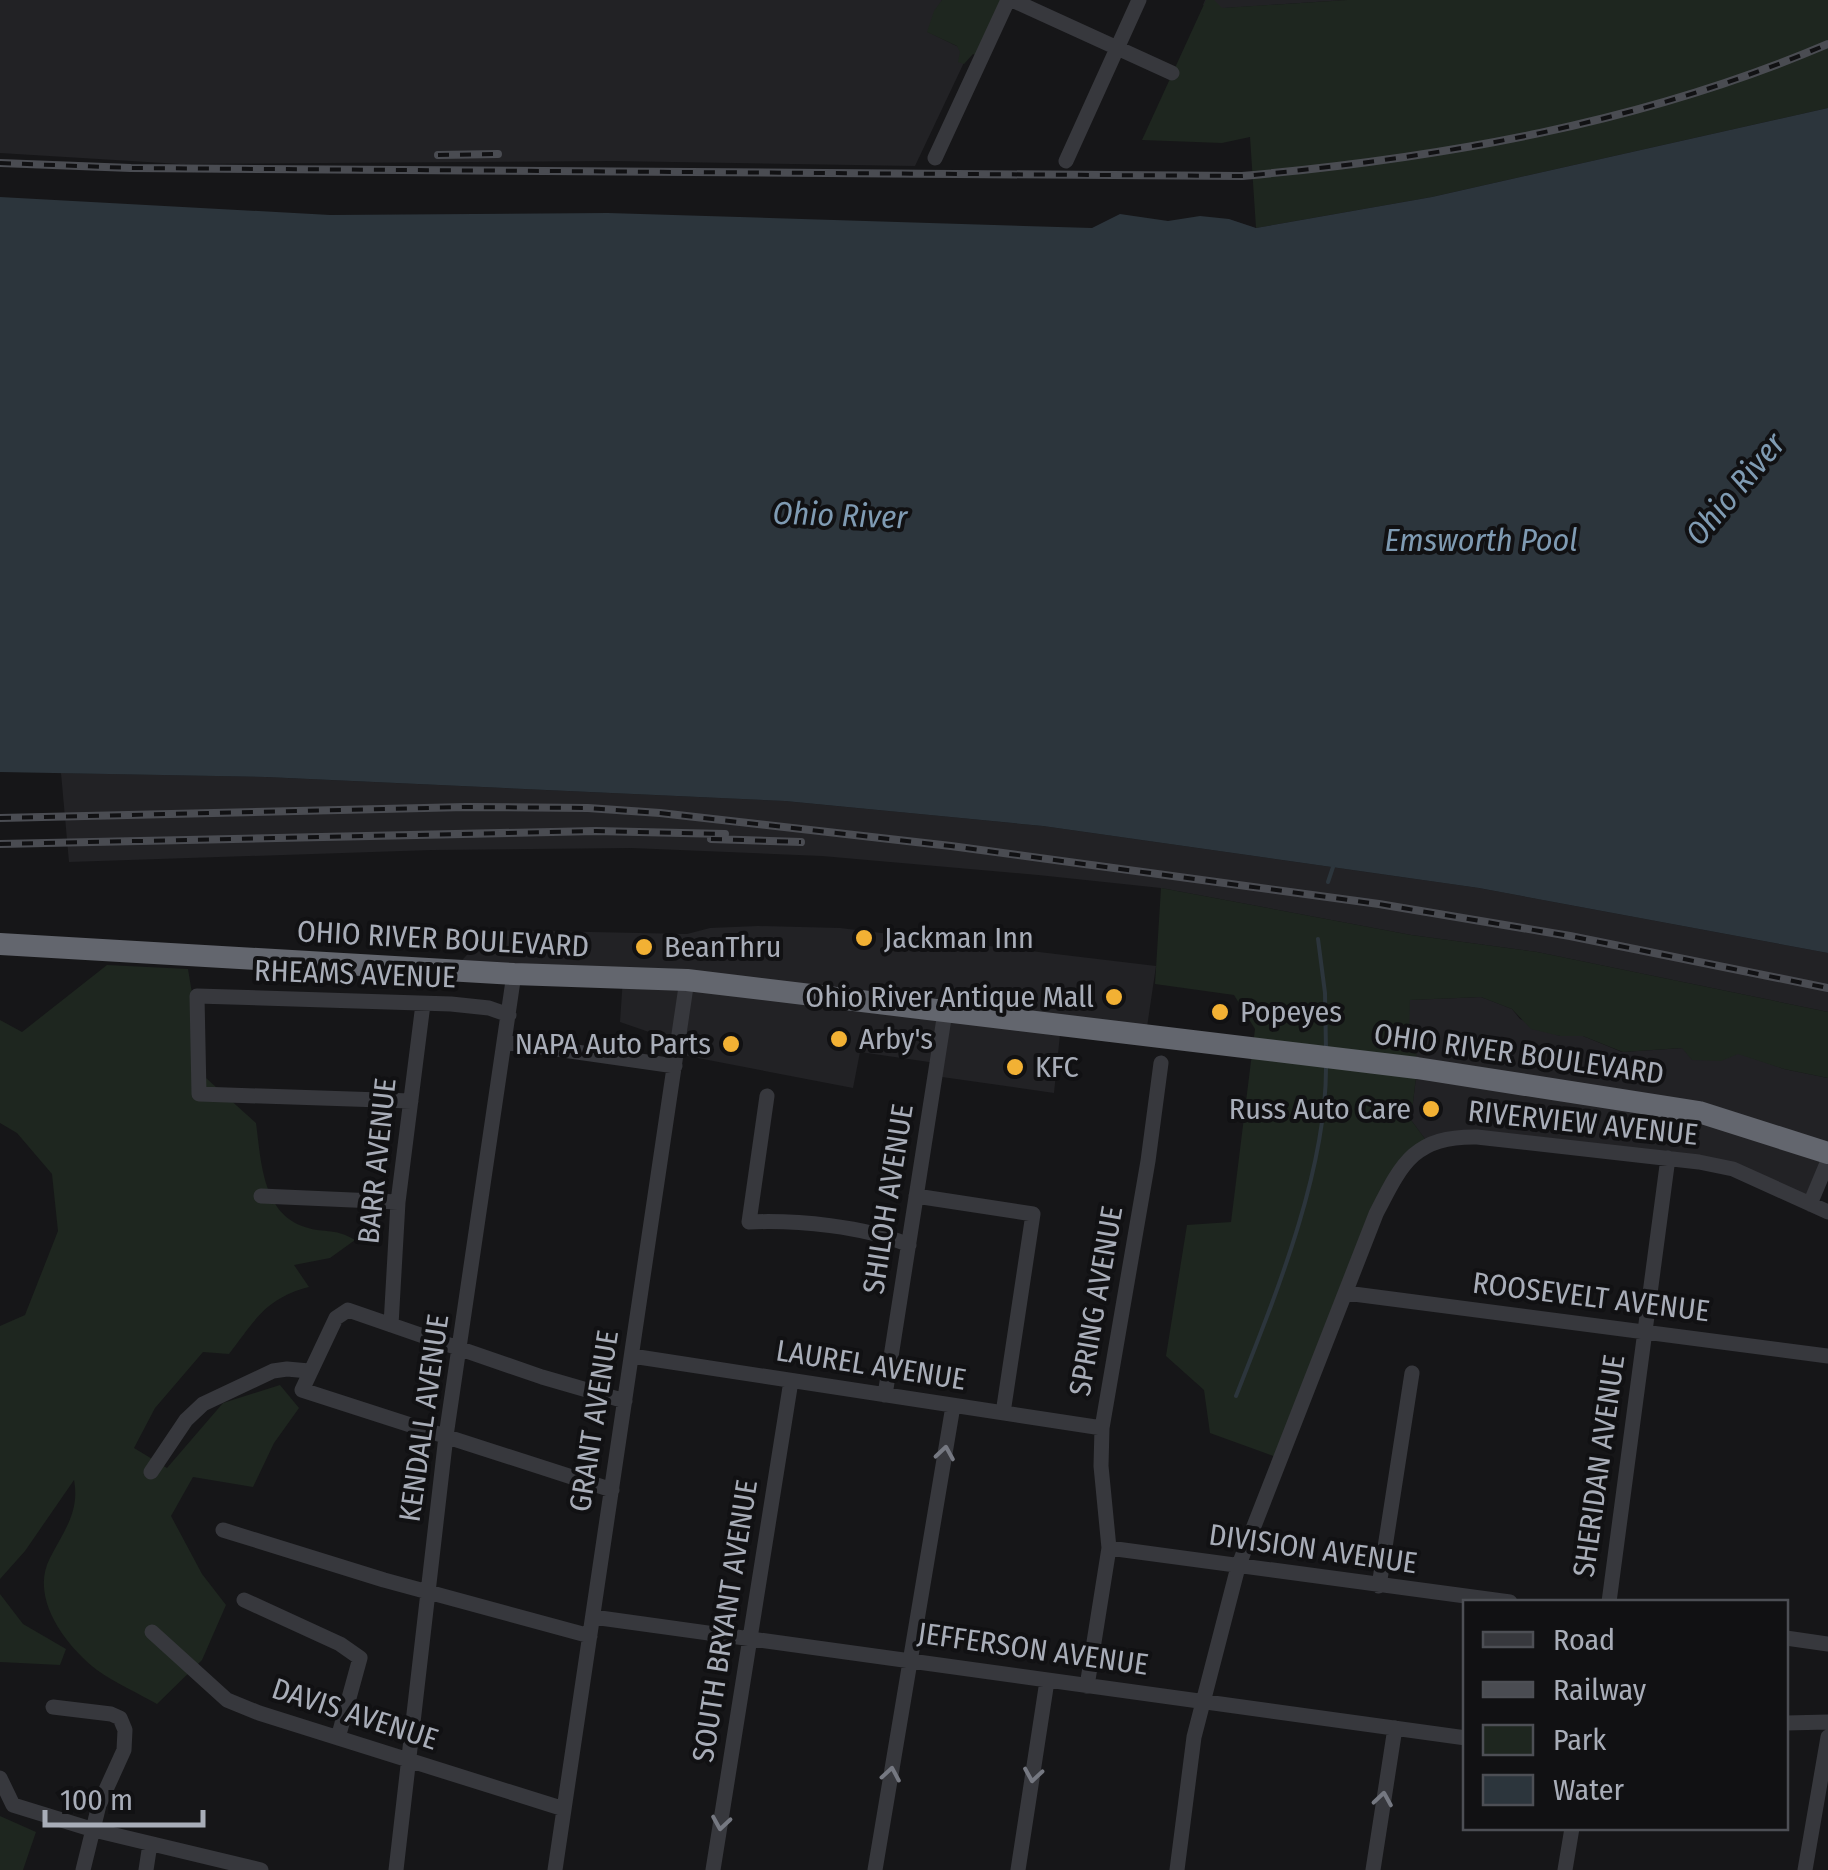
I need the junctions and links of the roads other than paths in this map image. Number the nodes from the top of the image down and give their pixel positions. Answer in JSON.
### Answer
{"nodes":[{"id":1,"x":1010,"y":0,"type":"edge"},
{"id":2,"x":1139,"y":0,"type":"edge"},
{"id":3,"x":1117,"y":48,"type":"junction"},
{"id":4,"x":1172,"y":72,"type":"dead end"},
{"id":5,"x":935,"y":158,"type":"dead end"},
{"id":6,"x":1066,"y":161,"type":"dead end"},
{"id":7,"x":0,"y":944,"type":"edge"},
{"id":8,"x":514,"y":974,"type":"junction"},
{"id":9,"x":687,"y":980,"type":"junction"},
{"id":10,"x":423,"y":1004,"type":"junction"},
{"id":11,"x":945,"y":1012,"type":"junction"},
{"id":12,"x":509,"y":1015,"type":"junction"},
{"id":13,"x":506,"y":1042,"type":"junction"},
{"id":14,"x":1160,"y":1063,"type":"dead end"},
{"id":15,"x":675,"y":1066,"type":"junction"},
{"id":16,"x":768,"y":1096,"type":"dead end"},
{"id":17,"x":410,"y":1101,"type":"junction"},
{"id":18,"x":1828,"y":1157,"type":"edge"},
{"id":19,"x":1668,"y":1158,"type":"junction"},
{"id":20,"x":261,"y":1196,"type":"dead end"},
{"id":21,"x":916,"y":1196,"type":"junction"},
{"id":22,"x":398,"y":1202,"type":"junction"},
{"id":23,"x":1810,"y":1204,"type":"junction"},
{"id":24,"x":1828,"y":1212,"type":"edge"},
{"id":25,"x":909,"y":1245,"type":"junction"},
{"id":26,"x":1346,"y":1293,"type":"junction"},
{"id":27,"x":391,"y":1325,"type":"junction"},
{"id":28,"x":1645,"y":1332,"type":"junction"},
{"id":29,"x":460,"y":1350,"type":"junction"},
{"id":30,"x":632,"y":1356,"type":"junction"},
{"id":31,"x":1828,"y":1356,"type":"edge"},
{"id":32,"x":310,"y":1371,"type":"junction"},
{"id":33,"x":1412,"y":1373,"type":"dead end"},
{"id":34,"x":791,"y":1381,"type":"junction"},
{"id":35,"x":885,"y":1395,"type":"junction"},
{"id":36,"x":625,"y":1401,"type":"junction"},
{"id":37,"x":952,"y":1406,"type":"junction"},
{"id":38,"x":1002,"y":1413,"type":"junction"},
{"id":39,"x":1102,"y":1428,"type":"junction"},
{"id":40,"x":446,"y":1436,"type":"junction"},
{"id":41,"x":150,"y":1472,"type":"dead end"},
{"id":42,"x":612,"y":1490,"type":"junction"},
{"id":43,"x":223,"y":1530,"type":"dead end"},
{"id":44,"x":1109,"y":1548,"type":"junction"},
{"id":45,"x":1238,"y":1568,"type":"junction"},
{"id":46,"x":1380,"y":1586,"type":"junction"},
{"id":47,"x":429,"y":1592,"type":"junction"},
{"id":48,"x":244,"y":1600,"type":"dead end"},
{"id":49,"x":1494,"y":1600,"type":"edge"},
{"id":50,"x":1608,"y":1600,"type":"edge"},
{"id":51,"x":593,"y":1617,"type":"junction"},
{"id":52,"x":152,"y":1632,"type":"dead end"},
{"id":53,"x":590,"y":1636,"type":"junction"},
{"id":54,"x":750,"y":1636,"type":"junction"},
{"id":55,"x":1788,"y":1638,"type":"edge"},
{"id":56,"x":1828,"y":1644,"type":"edge"},
{"id":57,"x":910,"y":1660,"type":"junction"},
{"id":58,"x":1047,"y":1681,"type":"junction"},
{"id":59,"x":1087,"y":1686,"type":"junction"},
{"id":60,"x":1204,"y":1700,"type":"junction"},
{"id":61,"x":53,"y":1707,"type":"dead end"},
{"id":62,"x":1828,"y":1722,"type":"edge"},
{"id":63,"x":1788,"y":1723,"type":"edge"},
{"id":64,"x":1394,"y":1728,"type":"junction"},
{"id":65,"x":1828,"y":1737,"type":"edge"},
{"id":66,"x":338,"y":1738,"type":"junction"},
{"id":67,"x":1463,"y":1738,"type":"edge"},
{"id":68,"x":410,"y":1760,"type":"junction"},
{"id":69,"x":0,"y":1778,"type":"edge"},
{"id":70,"x":564,"y":1810,"type":"junction"},
{"id":71,"x":94,"y":1830,"type":"junction"},
{"id":72,"x":1572,"y":1830,"type":"edge"},
{"id":73,"x":150,"y":1844,"type":"junction"},
{"id":74,"x":83,"y":1870,"type":"edge"},
{"id":75,"x":146,"y":1870,"type":"edge"},
{"id":76,"x":261,"y":1870,"type":"edge"},
{"id":77,"x":396,"y":1870,"type":"edge"},
{"id":78,"x":555,"y":1870,"type":"edge"},
{"id":79,"x":713,"y":1870,"type":"edge"},
{"id":80,"x":874,"y":1870,"type":"edge"},
{"id":81,"x":1018,"y":1870,"type":"edge"},
{"id":82,"x":1177,"y":1870,"type":"edge"},
{"id":83,"x":1373,"y":1870,"type":"edge"},
{"id":84,"x":1565,"y":1870,"type":"edge"},
{"id":85,"x":1805,"y":1870,"type":"edge"}],
"edges":[{"from":1,"to":3,"type":"street"},
{"from":1,"to":5,"type":"street"},
{"from":2,"to":3,"type":"street"},
{"from":3,"to":4,"type":"street"},
{"from":3,"to":6,"type":"street"},
{"from":7,"to":8,"type":"highway","name":"OHIO RIVER BOULEVARD"},
{"from":8,"to":9,"type":"highway","name":"OHIO RIVER BOULEVARD"},
{"from":8,"to":12,"type":"street","name":"KENDALL AVENUE"},
{"from":9,"to":11,"type":"highway","name":"OHIO RIVER BOULEVARD"},
{"from":9,"to":15,"type":"street","name":"GRANT AVENUE"},
{"from":10,"to":12,"type":"street","name":"RHEAMS AVENUE"},
{"from":10,"to":17,"type":"street","name":"BARR AVENUE"},
{"from":10,"to":17,"type":"street","name":"RHEAMS AVENUE"},
{"from":11,"to":18,"type":"highway","name":"OHIO RIVER BOULEVARD"},
{"from":11,"to":21,"type":"street","name":"SHILOH AVENUE"},
{"from":12,"to":13,"type":"street","name":"KENDALL AVENUE"},
{"from":13,"to":15,"type":"street"},
{"from":13,"to":29,"type":"street","name":"KENDALL AVENUE"},
{"from":14,"to":39,"type":"street","name":"SPRING AVENUE"},
{"from":15,"to":30,"type":"street","name":"GRANT AVENUE"},
{"from":16,"to":25,"type":"street"},
{"from":17,"to":22,"type":"street","name":"BARR AVENUE"},
{"from":18,"to":23,"type":"street"},
{"from":19,"to":23,"type":"street","name":"RIVERVIEW AVENUE"},
{"from":19,"to":26,"type":"street","name":"RIVERVIEW AVENUE"},
{"from":19,"to":28,"type":"street","name":"SHERIDAN AVENUE"},
{"from":20,"to":22,"type":"street"},
{"from":21,"to":25,"type":"street","name":"SHILOH AVENUE"},
{"from":21,"to":38,"type":"street"},
{"from":22,"to":27,"type":"street","name":"BARR AVENUE"},
{"from":23,"to":24,"type":"street","name":"RIVERVIEW AVENUE"},
{"from":25,"to":35,"type":"street","name":"SHILOH AVENUE"},
{"from":26,"to":28,"type":"street","name":"ROOSEVELT AVENUE"},
{"from":26,"to":45,"type":"street","name":"RIVERVIEW AVENUE"},
{"from":27,"to":29,"type":"street"},
{"from":27,"to":32,"type":"street"},
{"from":28,"to":31,"type":"street","name":"ROOSEVELT AVENUE"},
{"from":28,"to":50,"type":"street","name":"SHERIDAN AVENUE"},
{"from":29,"to":36,"type":"street"},
{"from":29,"to":40,"type":"street","name":"KENDALL AVENUE"},
{"from":30,"to":34,"type":"street","name":"LAUREL AVENUE"},
{"from":30,"to":36,"type":"street","name":"GRANT AVENUE"},
{"from":32,"to":40,"type":"street"},
{"from":32,"to":41,"type":"street"},
{"from":33,"to":46,"type":"street"},
{"from":34,"to":35,"type":"street","name":"LAUREL AVENUE"},
{"from":34,"to":54,"type":"street","name":"SOUTH BRYANT AVENUE"},
{"from":35,"to":37,"type":"street","name":"LAUREL AVENUE"},
{"from":36,"to":42,"type":"street","name":"GRANT AVENUE"},
{"from":37,"to":38,"type":"street","name":"LAUREL AVENUE"},
{"from":57,"to":37,"type":"street","one_way":true},
{"from":38,"to":39,"type":"street","name":"LAUREL AVENUE"},
{"from":39,"to":44,"type":"street","name":"SPRING AVENUE"},
{"from":40,"to":42,"type":"street"},
{"from":40,"to":47,"type":"street","name":"KENDALL AVENUE"},
{"from":42,"to":51,"type":"street","name":"GRANT AVENUE"},
{"from":43,"to":47,"type":"street"},
{"from":44,"to":45,"type":"street","name":"DIVISION AVENUE"},
{"from":44,"to":59,"type":"street","name":"SPRING AVENUE"},
{"from":45,"to":46,"type":"street","name":"DIVISION AVENUE"},
{"from":45,"to":60,"type":"street","name":"RIVERVIEW AVENUE"},
{"from":46,"to":49,"type":"street","name":"DIVISION AVENUE"},
{"from":47,"to":53,"type":"street"},
{"from":47,"to":68,"type":"street","name":"KENDALL AVENUE"},
{"from":48,"to":66,"type":"street"},
{"from":51,"to":53,"type":"street","name":"GRANT AVENUE"},
{"from":51,"to":54,"type":"street","name":"JEFFERSON AVENUE"},
{"from":52,"to":66,"type":"street","name":"DAVIS AVENUE"},
{"from":53,"to":70,"type":"street","name":"GRANT AVENUE"},
{"from":54,"to":57,"type":"street","name":"JEFFERSON AVENUE"},
{"from":54,"to":79,"type":"street","name":"SOUTH BRYANT AVENUE","one_way":true},
{"from":55,"to":56,"type":"street"},
{"from":57,"to":58,"type":"street","name":"JEFFERSON AVENUE"},
{"from":80,"to":57,"type":"street","one_way":true},
{"from":58,"to":59,"type":"street","name":"JEFFERSON AVENUE"},
{"from":58,"to":81,"type":"street","one_way":true},
{"from":59,"to":60,"type":"street","name":"JEFFERSON AVENUE"},
{"from":60,"to":64,"type":"street","name":"JEFFERSON AVENUE"},
{"from":60,"to":82,"type":"street","name":"RIVERVIEW AVENUE"},
{"from":61,"to":71,"type":"street"},
{"from":62,"to":63,"type":"street"},
{"from":64,"to":67,"type":"street","name":"JEFFERSON AVENUE"},
{"from":83,"to":64,"type":"street","one_way":true},
{"from":65,"to":85,"type":"street"},
{"from":66,"to":68,"type":"street","name":"DAVIS AVENUE"},
{"from":68,"to":70,"type":"street","name":"DAVIS AVENUE"},
{"from":68,"to":77,"type":"street","name":"KENDALL AVENUE"},
{"from":69,"to":71,"type":"street"},
{"from":70,"to":78,"type":"street","name":"GRANT AVENUE"},
{"from":71,"to":73,"type":"street"},
{"from":71,"to":74,"type":"street"},
{"from":72,"to":84,"type":"street"},
{"from":73,"to":75,"type":"street"},
{"from":73,"to":76,"type":"street"}]}
